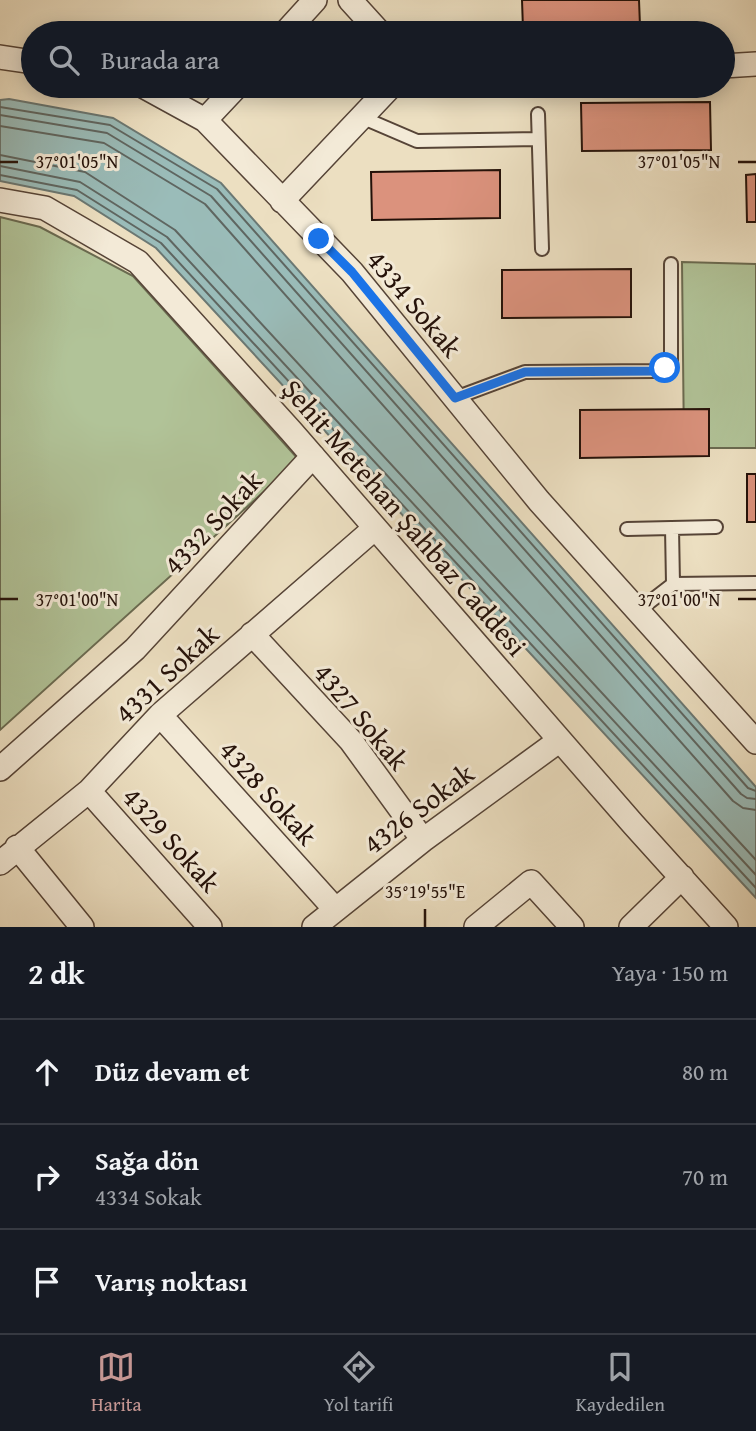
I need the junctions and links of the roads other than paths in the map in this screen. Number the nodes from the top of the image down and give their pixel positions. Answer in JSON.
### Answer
{"nodes":[{"id":1,"x":315,"y":0,"type":"edge"},
{"id":2,"x":350,"y":0,"type":"edge"},
{"id":3,"x":296,"y":21,"type":"edge"},
{"id":4,"x":369,"y":21,"type":"edge"},
{"id":5,"x":0,"y":57,"type":"edge"},
{"id":6,"x":21,"y":60,"type":"edge"},
{"id":7,"x":756,"y":65,"type":"edge"},
{"id":8,"x":735,"y":66,"type":"edge"},
{"id":9,"x":165,"y":98,"type":"edge"},
{"id":10,"x":226,"y":98,"type":"edge"},
{"id":11,"x":379,"y":98,"type":"edge"},
{"id":12,"x":538,"y":114,"type":"dead end"},
{"id":13,"x":361,"y":117,"type":"junction"},
{"id":14,"x":205,"y":120,"type":"junction"},
{"id":15,"x":538,"y":139,"type":"junction"},
{"id":16,"x":0,"y":200,"type":"edge"},
{"id":17,"x":282,"y":201,"type":"junction"},
{"id":18,"x":542,"y":249,"type":"dead end"},
{"id":19,"x":671,"y":264,"type":"dead end"},
{"id":20,"x":455,"y":398,"type":"junction"},
{"id":21,"x":313,"y":456,"type":"junction"},
{"id":22,"x":716,"y":527,"type":"dead end"},
{"id":23,"x":375,"y":528,"type":"junction"},
{"id":24,"x":672,"y":528,"type":"junction"},
{"id":25,"x":627,"y":529,"type":"dead end"},
{"id":26,"x":756,"y":583,"type":"edge"},
{"id":27,"x":673,"y":584,"type":"junction"},
{"id":28,"x":638,"y":611,"type":"junction"},
{"id":29,"x":252,"y":634,"type":"junction"},
{"id":30,"x":160,"y":715,"type":"junction"},
{"id":31,"x":559,"y":740,"type":"junction"},
{"id":32,"x":756,"y":742,"type":"edge"},
{"id":33,"x":0,"y":769,"type":"edge"},
{"id":34,"x":89,"y":791,"type":"junction"},
{"id":35,"x":423,"y":840,"type":"junction"},
{"id":36,"x":17,"y":847,"type":"junction"},
{"id":37,"x":0,"y":863,"type":"edge"},
{"id":38,"x":681,"y":877,"type":"junction"},
{"id":39,"x":335,"y":909,"type":"junction"},
{"id":40,"x":82,"y":927,"type":"edge"},
{"id":41,"x":210,"y":927,"type":"edge"},
{"id":42,"x":314,"y":927,"type":"edge"},
{"id":43,"x":477,"y":927,"type":"edge"},
{"id":44,"x":572,"y":927,"type":"edge"},
{"id":45,"x":631,"y":927,"type":"edge"},
{"id":46,"x":726,"y":927,"type":"edge"}],
"edges":[{"from":1,"to":3,"type":"street"},
{"from":2,"to":4,"type":"street"},
{"from":5,"to":6,"type":"street"},
{"from":7,"to":8,"type":"street"},
{"from":9,"to":14,"type":"street","name":"4334 Sokak"},
{"from":10,"to":14,"type":"street"},
{"from":11,"to":13,"type":"street"},
{"from":12,"to":15,"type":"lane"},
{"from":13,"to":15,"type":"lane"},
{"from":13,"to":17,"type":"street"},
{"from":14,"to":17,"type":"street","name":"4334 Sokak"},
{"from":15,"to":18,"type":"lane"},
{"from":16,"to":21,"type":"street","name":"Şehit Metehan Şahbaz Caddesi"},
{"from":17,"to":20,"type":"street","name":"4334 Sokak"},
{"from":19,"to":20,"type":"lane"},
{"from":20,"to":28,"type":"street","name":"4334 Sokak"},
{"from":21,"to":23,"type":"street","name":"Şehit Metehan Şahbaz Caddesi"},
{"from":21,"to":33,"type":"street","name":"4332 Sokak"},
{"from":22,"to":24,"type":"lane"},
{"from":23,"to":29,"type":"street","name":"4331 Sokak"},
{"from":23,"to":31,"type":"street","name":"Şehit Metehan Şahbaz Caddesi"},
{"from":24,"to":25,"type":"lane"},
{"from":24,"to":27,"type":"lane"},
{"from":26,"to":27,"type":"lane"},
{"from":27,"to":28,"type":"lane"},
{"from":28,"to":32,"type":"street","name":"4334 Sokak"},
{"from":29,"to":30,"type":"street","name":"4331 Sokak"},
{"from":29,"to":35,"type":"street","name":"4327 Sokak"},
{"from":30,"to":34,"type":"street","name":"4331 Sokak"},
{"from":30,"to":39,"type":"street","name":"4328 Sokak"},
{"from":31,"to":35,"type":"street","name":"4326 Sokak"},
{"from":31,"to":38,"type":"street","name":"Şehit Metehan Şahbaz Caddesi"},
{"from":34,"to":36,"type":"street","name":"4331 Sokak"},
{"from":34,"to":41,"type":"street","name":"4329 Sokak"},
{"from":35,"to":39,"type":"street","name":"4326 Sokak"},
{"from":36,"to":37,"type":"street","name":"4331 Sokak"},
{"from":36,"to":40,"type":"street"},
{"from":38,"to":45,"type":"street"},
{"from":38,"to":46,"type":"street","name":"Şehit Metehan Şahbaz Caddesi"},
{"from":39,"to":42,"type":"street","name":"4326 Sokak"},
{"from":43,"to":44,"type":"street"}]}
